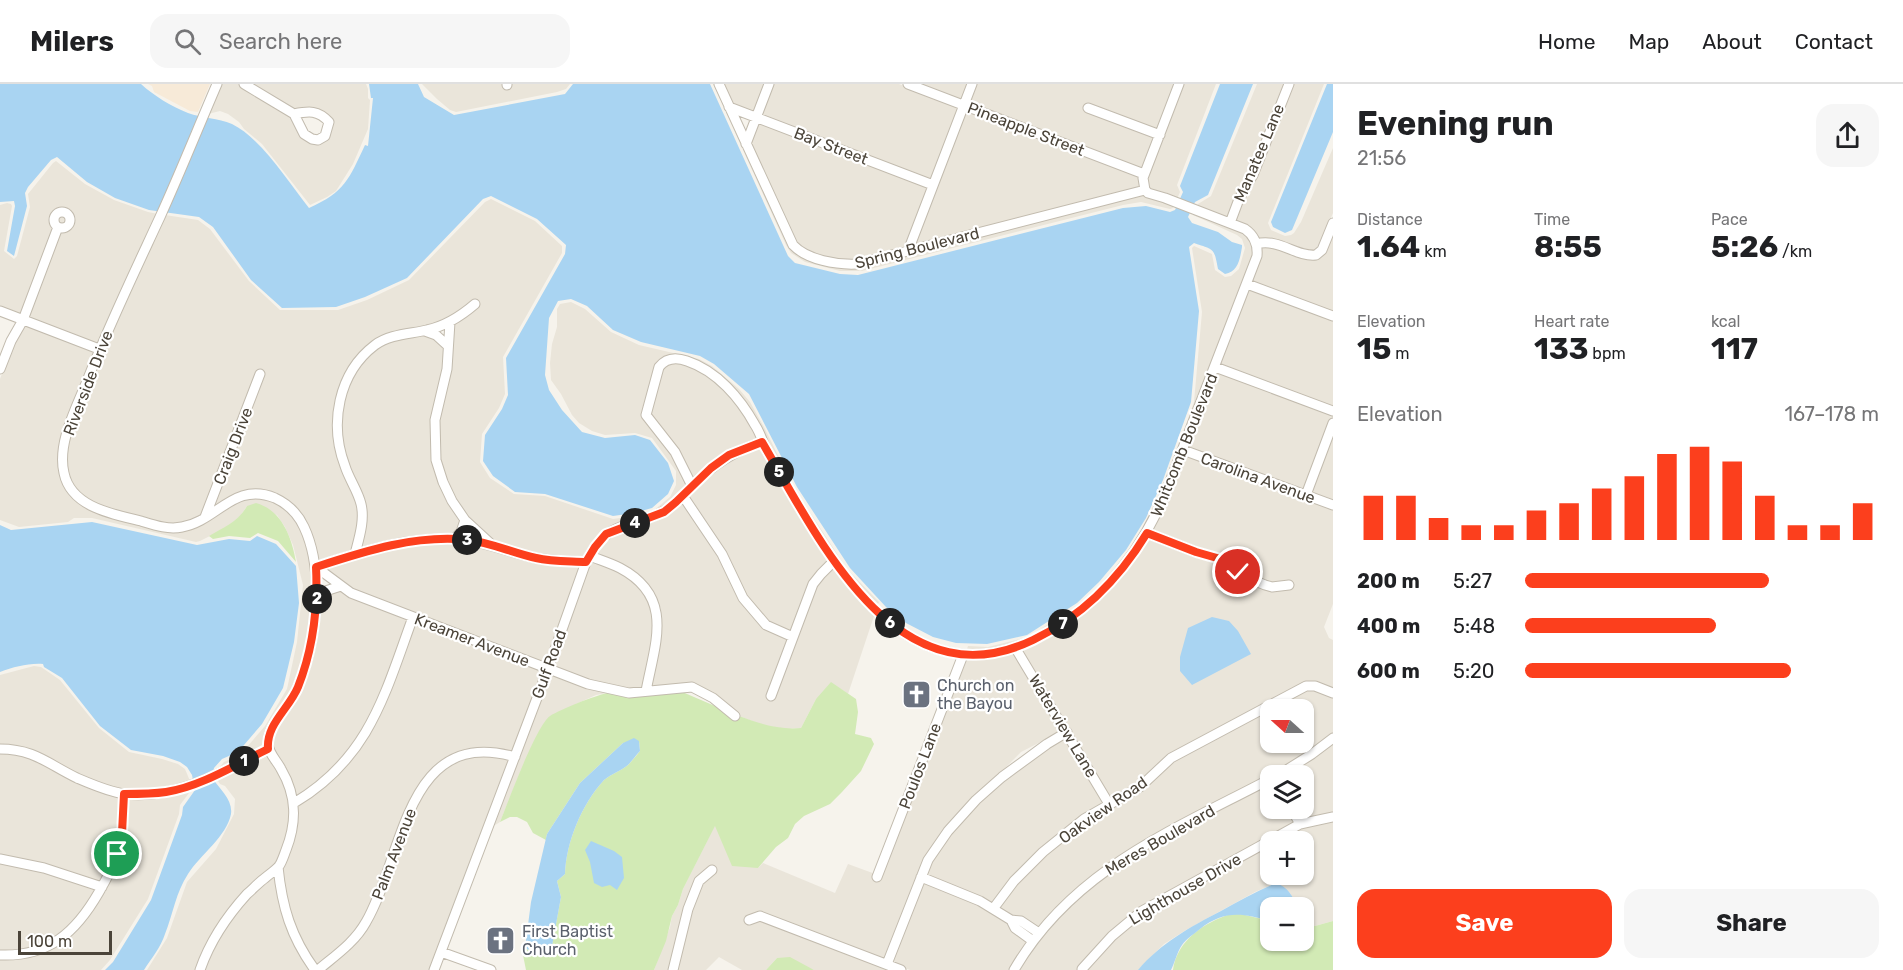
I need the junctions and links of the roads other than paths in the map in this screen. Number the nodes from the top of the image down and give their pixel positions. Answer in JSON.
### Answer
{"nodes":[{"id":1,"x":217,"y":84,"type":"edge"},
{"id":2,"x":244,"y":84,"type":"edge"},
{"id":3,"x":719,"y":84,"type":"edge"},
{"id":4,"x":769,"y":84,"type":"edge"},
{"id":5,"x":908,"y":84,"type":"edge"},
{"id":6,"x":972,"y":84,"type":"edge"},
{"id":7,"x":1179,"y":84,"type":"edge"},
{"id":8,"x":1289,"y":84,"type":"edge"},
{"id":9,"x":964,"y":105,"type":"junction"},
{"id":10,"x":729,"y":107,"type":"junction"},
{"id":11,"x":1088,"y":108,"type":"dead end"},
{"id":12,"x":294,"y":114,"type":"dead end"},
{"id":13,"x":756,"y":117,"type":"junction"},
{"id":14,"x":1160,"y":135,"type":"junction"},
{"id":15,"x":746,"y":144,"type":"junction"},
{"id":16,"x":1144,"y":174,"type":"junction"},
{"id":17,"x":933,"y":185,"type":"junction"},
{"id":18,"x":1145,"y":190,"type":"junction"},
{"id":19,"x":1230,"y":223,"type":"junction"},
{"id":20,"x":1333,"y":223,"type":"edge"},
{"id":21,"x":58,"y":227,"type":"dead end"},
{"id":22,"x":1256,"y":244,"type":"junction"},
{"id":23,"x":908,"y":251,"type":"junction"},
{"id":24,"x":1247,"y":284,"type":"junction"},
{"id":25,"x":475,"y":304,"type":"dead end"},
{"id":26,"x":0,"y":311,"type":"edge"},
{"id":27,"x":1333,"y":316,"type":"edge"},
{"id":28,"x":23,"y":320,"type":"junction"},
{"id":29,"x":450,"y":322,"type":"junction"},
{"id":30,"x":425,"y":331,"type":"junction"},
{"id":31,"x":448,"y":346,"type":"junction"},
{"id":32,"x":99,"y":349,"type":"junction"},
{"id":33,"x":1215,"y":367,"type":"junction"},
{"id":34,"x":0,"y":369,"type":"edge"},
{"id":35,"x":260,"y":374,"type":"dead end"},
{"id":36,"x":1333,"y":411,"type":"edge"},
{"id":37,"x":1333,"y":423,"type":"edge"},
{"id":38,"x":762,"y":442,"type":"junction"},
{"id":39,"x":1183,"y":450,"type":"junction"},
{"id":40,"x":692,"y":486,"type":"junction"},
{"id":41,"x":1306,"y":495,"type":"junction"},
{"id":42,"x":683,"y":496,"type":"junction"},
{"id":43,"x":1333,"y":505,"type":"edge"},
{"id":44,"x":205,"y":517,"type":"junction"},
{"id":45,"x":465,"y":520,"type":"junction"},
{"id":46,"x":1147,"y":533,"type":"junction"},
{"id":47,"x":454,"y":539,"type":"junction"},
{"id":48,"x":491,"y":544,"type":"junction"},
{"id":49,"x":355,"y":554,"type":"junction"},
{"id":50,"x":588,"y":559,"type":"junction"},
{"id":51,"x":834,"y":561,"type":"junction"},
{"id":52,"x":316,"y":567,"type":"junction"},
{"id":53,"x":1289,"y":585,"type":"dead end"},
{"id":54,"x":341,"y":586,"type":"junction"},
{"id":55,"x":316,"y":594,"type":"junction"},
{"id":56,"x":413,"y":616,"type":"junction"},
{"id":57,"x":793,"y":637,"type":"junction"},
{"id":58,"x":1016,"y":649,"type":"junction"},
{"id":59,"x":963,"y":655,"type":"junction"},
{"id":60,"x":548,"y":669,"type":"junction"},
{"id":61,"x":646,"y":691,"type":"junction"},
{"id":62,"x":1333,"y":693,"type":"edge"},
{"id":63,"x":771,"y":696,"type":"dead end"},
{"id":64,"x":735,"y":716,"type":"dead end"},
{"id":65,"x":1067,"y":732,"type":"junction"},
{"id":66,"x":1333,"y":738,"type":"edge"},
{"id":67,"x":0,"y":749,"type":"edge"},
{"id":68,"x":268,"y":749,"type":"junction"},
{"id":69,"x":515,"y":757,"type":"junction"},
{"id":70,"x":1294,"y":765,"type":"edge"},
{"id":71,"x":1260,"y":784,"type":"edge"},
{"id":72,"x":124,"y":794,"type":"junction"},
{"id":73,"x":294,"y":803,"type":"junction"},
{"id":74,"x":1109,"y":804,"type":"junction"},
{"id":75,"x":1333,"y":817,"type":"edge"},
{"id":76,"x":1297,"y":819,"type":"edge"},
{"id":77,"x":1300,"y":824,"type":"junction"},
{"id":78,"x":0,"y":859,"type":"edge"},
{"id":79,"x":278,"y":867,"type":"junction"},
{"id":80,"x":712,"y":870,"type":"dead end"},
{"id":81,"x":877,"y":877,"type":"dead end"},
{"id":82,"x":921,"y":877,"type":"junction"},
{"id":83,"x":102,"y":887,"type":"junction"},
{"id":84,"x":993,"y":909,"type":"junction"},
{"id":85,"x":748,"y":920,"type":"dead end"},
{"id":86,"x":1036,"y":937,"type":"junction"},
{"id":87,"x":441,"y":952,"type":"junction"},
{"id":88,"x":0,"y":956,"type":"edge"},
{"id":89,"x":887,"y":964,"type":"junction"},
{"id":90,"x":1082,"y":969,"type":"edge"},
{"id":91,"x":200,"y":970,"type":"edge"},
{"id":92,"x":316,"y":970,"type":"edge"},
{"id":93,"x":434,"y":970,"type":"edge"},
{"id":94,"x":491,"y":970,"type":"edge"},
{"id":95,"x":673,"y":970,"type":"edge"},
{"id":96,"x":901,"y":970,"type":"edge"},
{"id":97,"x":1014,"y":970,"type":"edge"}],
"edges":[{"from":1,"to":32,"type":"street","name":"Riverside Drive"},
{"from":2,"to":12,"type":"street"},
{"from":3,"to":10,"type":"street","name":"Spring Boulevard"},
{"from":4,"to":13,"type":"street"},
{"from":5,"to":9,"type":"street","name":"Pineapple Street"},
{"from":6,"to":9,"type":"street"},
{"from":7,"to":14,"type":"street"},
{"from":8,"to":19,"type":"street","name":"Manatee Lane"},
{"from":9,"to":16,"type":"street","name":"Pineapple Street"},
{"from":9,"to":17,"type":"street"},
{"from":10,"to":13,"type":"street","name":"Bay Street"},
{"from":10,"to":15,"type":"street","name":"Spring Boulevard"},
{"from":11,"to":14,"type":"street"},
{"from":13,"to":15,"type":"street"},
{"from":13,"to":17,"type":"street","name":"Bay Street"},
{"from":14,"to":16,"type":"street"},
{"from":15,"to":23,"type":"street","name":"Spring Boulevard"},
{"from":16,"to":18,"type":"street"},
{"from":17,"to":23,"type":"street"},
{"from":18,"to":19,"type":"street"},
{"from":18,"to":23,"type":"street","name":"Spring Boulevard"},
{"from":19,"to":22,"type":"street"},
{"from":20,"to":22,"type":"street"},
{"from":21,"to":28,"type":"street"},
{"from":22,"to":24,"type":"street","name":"Whitcomb Boulevard"},
{"from":24,"to":27,"type":"street"},
{"from":24,"to":33,"type":"street","name":"Whitcomb Boulevard"},
{"from":25,"to":29,"type":"street"},
{"from":26,"to":28,"type":"street"},
{"from":28,"to":32,"type":"street"},
{"from":28,"to":34,"type":"street"},
{"from":29,"to":30,"type":"street"},
{"from":29,"to":31,"type":"street"},
{"from":30,"to":31,"type":"street"},
{"from":30,"to":49,"type":"street"},
{"from":31,"to":45,"type":"street"},
{"from":32,"to":44,"type":"street","name":"Riverside Drive"},
{"from":33,"to":36,"type":"street"},
{"from":33,"to":39,"type":"street","name":"Whitcomb Boulevard"},
{"from":35,"to":44,"type":"street","name":"Craig Drive"},
{"from":37,"to":41,"type":"street"},
{"from":38,"to":40,"type":"street","name":"Gulf Road"},
{"from":38,"to":40,"type":"street","name":"Whitcomb Boulevard"},
{"from":38,"to":51,"type":"street","name":"Whitcomb Boulevard"},
{"from":39,"to":41,"type":"street","name":"Carolina Avenue"},
{"from":39,"to":46,"type":"street","name":"Whitcomb Boulevard"},
{"from":40,"to":42,"type":"street","name":"Gulf Road"},
{"from":41,"to":43,"type":"street","name":"Carolina Avenue"},
{"from":42,"to":50,"type":"street","name":"Gulf Road"},
{"from":42,"to":57,"type":"street"},
{"from":44,"to":52,"type":"street","name":"Riverside Drive"},
{"from":45,"to":47,"type":"street"},
{"from":45,"to":48,"type":"street"},
{"from":46,"to":53,"type":"street"},
{"from":46,"to":58,"type":"street","name":"Whitcomb Boulevard"},
{"from":47,"to":48,"type":"street"},
{"from":47,"to":49,"type":"street"},
{"from":48,"to":50,"type":"street"},
{"from":49,"to":52,"type":"street"},
{"from":50,"to":60,"type":"street","name":"Gulf Road"},
{"from":50,"to":61,"type":"street"},
{"from":51,"to":57,"type":"street"},
{"from":51,"to":59,"type":"street","name":"Whitcomb Boulevard"},
{"from":52,"to":54,"type":"street","name":"Kreamer Avenue"},
{"from":52,"to":55,"type":"street","name":"Riverside Drive"},
{"from":54,"to":55,"type":"street"},
{"from":54,"to":56,"type":"street","name":"Kreamer Avenue"},
{"from":55,"to":68,"type":"street","name":"Riverside Drive"},
{"from":56,"to":60,"type":"street","name":"Kreamer Avenue"},
{"from":56,"to":73,"type":"street"},
{"from":57,"to":63,"type":"street"},
{"from":58,"to":59,"type":"street","name":"Whitcomb Boulevard"},
{"from":58,"to":65,"type":"street","name":"Waterview Lane"},
{"from":59,"to":81,"type":"street","name":"Poulos Lane"},
{"from":60,"to":61,"type":"street","name":"Kreamer Avenue"},
{"from":60,"to":69,"type":"street","name":"Gulf Road"},
{"from":61,"to":64,"type":"street","name":"Kreamer Avenue"},
{"from":62,"to":74,"type":"street","name":"Oakview Road"},
{"from":65,"to":74,"type":"street","name":"Waterview Lane"},
{"from":65,"to":82,"type":"street"},
{"from":66,"to":70,"type":"street"},
{"from":67,"to":72,"type":"street"},
{"from":68,"to":72,"type":"street"},
{"from":68,"to":73,"type":"street"},
{"from":69,"to":87,"type":"street","name":"Gulf Road"},
{"from":69,"to":92,"type":"street","name":"Palm Avenue"},
{"from":71,"to":86,"type":"street","name":"Meres Boulevard"},
{"from":72,"to":83,"type":"street"},
{"from":73,"to":79,"type":"street"},
{"from":74,"to":84,"type":"street","name":"Oakview Road"},
{"from":75,"to":77,"type":"street","name":"Lighthouse Drive"},
{"from":76,"to":77,"type":"street"},
{"from":77,"to":90,"type":"street","name":"Lighthouse Drive"},
{"from":78,"to":83,"type":"street"},
{"from":79,"to":91,"type":"street"},
{"from":79,"to":92,"type":"street"},
{"from":80,"to":95,"type":"street"},
{"from":82,"to":84,"type":"street"},
{"from":82,"to":89,"type":"street"},
{"from":83,"to":88,"type":"street"},
{"from":84,"to":86,"type":"street"},
{"from":85,"to":89,"type":"street"},
{"from":86,"to":97,"type":"street","name":"Meres Boulevard"},
{"from":87,"to":93,"type":"street","name":"Gulf Road"},
{"from":87,"to":94,"type":"street"},
{"from":89,"to":96,"type":"street"}]}
